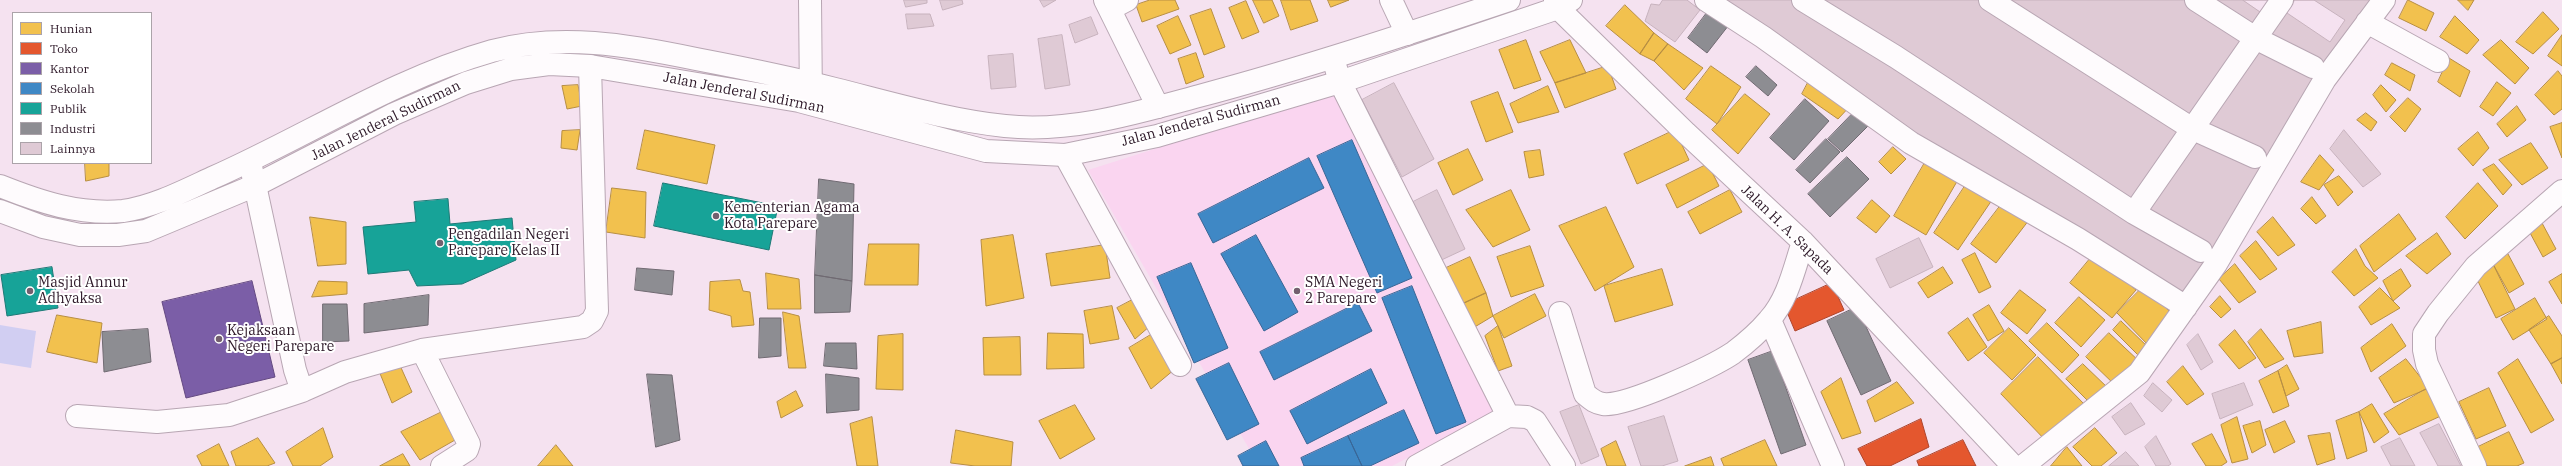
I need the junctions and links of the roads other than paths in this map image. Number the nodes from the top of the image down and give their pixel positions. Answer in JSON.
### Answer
{"nodes":[{"id":1,"x":810,"y":0,"type":"edge"},
{"id":2,"x":1391,"y":0,"type":"edge"},
{"id":3,"x":1510,"y":0,"type":"edge"},
{"id":4,"x":1706,"y":0,"type":"edge"},
{"id":5,"x":1803,"y":0,"type":"edge"},
{"id":6,"x":1990,"y":0,"type":"edge"},
{"id":7,"x":2196,"y":0,"type":"edge"},
{"id":8,"x":2282,"y":0,"type":"edge"},
{"id":9,"x":2384,"y":0,"type":"edge"},
{"id":10,"x":1114,"y":3,"type":"edge"},
{"id":11,"x":1561,"y":3,"type":"edge"},
{"id":12,"x":2367,"y":22,"type":"junction"},
{"id":13,"x":1407,"y":34,"type":"junction"},
{"id":14,"x":2257,"y":39,"type":"junction"},
{"id":15,"x":547,"y":42,"type":"junction"},
{"id":16,"x":1333,"y":58,"type":"junction"},
{"id":17,"x":2438,"y":61,"type":"dead end"},
{"id":18,"x":549,"y":64,"type":"junction"},
{"id":19,"x":590,"y":66,"type":"junction"},
{"id":20,"x":2313,"y":66,"type":"dead end"},
{"id":21,"x":1340,"y":82,"type":"junction"},
{"id":22,"x":812,"y":83,"type":"junction"},
{"id":23,"x":811,"y":104,"type":"junction"},
{"id":24,"x":1158,"y":107,"type":"junction"},
{"id":25,"x":2191,"y":128,"type":"junction"},
{"id":26,"x":1065,"y":155,"type":"junction"},
{"id":27,"x":2255,"y":157,"type":"dead end"},
{"id":28,"x":250,"y":162,"type":"junction"},
{"id":29,"x":256,"y":185,"type":"junction"},
{"id":30,"x":0,"y":186,"type":"edge"},
{"id":31,"x":2562,"y":191,"type":"edge"},
{"id":32,"x":0,"y":211,"type":"edge"},
{"id":33,"x":2134,"y":213,"type":"junction"},
{"id":34,"x":1802,"y":242,"type":"junction"},
{"id":35,"x":2201,"y":251,"type":"dead end"},
{"id":36,"x":2186,"y":307,"type":"junction"},
{"id":37,"x":1560,"y":313,"type":"dead end"},
{"id":38,"x":1770,"y":320,"type":"junction"},
{"id":39,"x":422,"y":350,"type":"junction"},
{"id":40,"x":1180,"y":365,"type":"dead end"},
{"id":41,"x":302,"y":391,"type":"junction"},
{"id":42,"x":77,"y":416,"type":"dead end"},
{"id":43,"x":1508,"y":416,"type":"junction"},
{"id":44,"x":442,"y":466,"type":"edge"},
{"id":45,"x":1417,"y":466,"type":"edge"},
{"id":46,"x":1564,"y":466,"type":"edge"},
{"id":47,"x":1834,"y":466,"type":"edge"},
{"id":48,"x":2013,"y":466,"type":"edge"},
{"id":49,"x":2023,"y":466,"type":"edge"},
{"id":50,"x":2476,"y":466,"type":"edge"}],
"edges":[{"from":1,"to":22,"type":"street"},
{"from":2,"to":13,"type":"street"},
{"from":3,"to":13,"type":"street","name":"Jalan Jenderal Sudirman"},
{"from":4,"to":36,"type":"street"},
{"from":5,"to":33,"type":"street"},
{"from":6,"to":25,"type":"street"},
{"from":7,"to":14,"type":"street"},
{"from":8,"to":14,"type":"street"},
{"from":9,"to":12,"type":"street"},
{"from":10,"to":24,"type":"street"},
{"from":11,"to":21,"type":"street","name":"Jalan Jenderal Sudirman"},
{"from":11,"to":34,"type":"street","name":"Jalan H. A. Sapada"},
{"from":12,"to":17,"type":"street"},
{"from":12,"to":36,"type":"street"},
{"from":13,"to":16,"type":"street","name":"Jalan Jenderal Sudirman"},
{"from":14,"to":20,"type":"street"},
{"from":14,"to":25,"type":"street"},
{"from":15,"to":18,"type":"street"},
{"from":15,"to":22,"type":"street","name":"Jalan Jenderal Sudirman"},
{"from":15,"to":28,"type":"street","name":"Jalan Jenderal Sudirman"},
{"from":16,"to":21,"type":"street"},
{"from":16,"to":24,"type":"street","name":"Jalan Jenderal Sudirman"},
{"from":18,"to":19,"type":"street","name":"Jalan Jenderal Sudirman"},
{"from":18,"to":29,"type":"street","name":"Jalan Jenderal Sudirman"},
{"from":19,"to":23,"type":"street","name":"Jalan Jenderal Sudirman"},
{"from":19,"to":39,"type":"street"},
{"from":21,"to":26,"type":"street","name":"Jalan Jenderal Sudirman"},
{"from":21,"to":43,"type":"street"},
{"from":22,"to":23,"type":"street"},
{"from":22,"to":24,"type":"street","name":"Jalan Jenderal Sudirman"},
{"from":23,"to":26,"type":"street","name":"Jalan Jenderal Sudirman"},
{"from":25,"to":27,"type":"street"},
{"from":25,"to":33,"type":"street"},
{"from":26,"to":40,"type":"street"},
{"from":28,"to":29,"type":"street"},
{"from":28,"to":30,"type":"street","name":"Jalan Jenderal Sudirman"},
{"from":29,"to":32,"type":"street","name":"Jalan Jenderal Sudirman"},
{"from":29,"to":41,"type":"street"},
{"from":31,"to":50,"type":"street"},
{"from":33,"to":35,"type":"street"},
{"from":34,"to":38,"type":"street"},
{"from":34,"to":48,"type":"street","name":"Jalan H. A. Sapada"},
{"from":36,"to":49,"type":"street"},
{"from":37,"to":38,"type":"street"},
{"from":38,"to":47,"type":"street"},
{"from":39,"to":41,"type":"street"},
{"from":39,"to":44,"type":"street"},
{"from":41,"to":42,"type":"street"},
{"from":43,"to":45,"type":"street"},
{"from":43,"to":46,"type":"street"}]}
